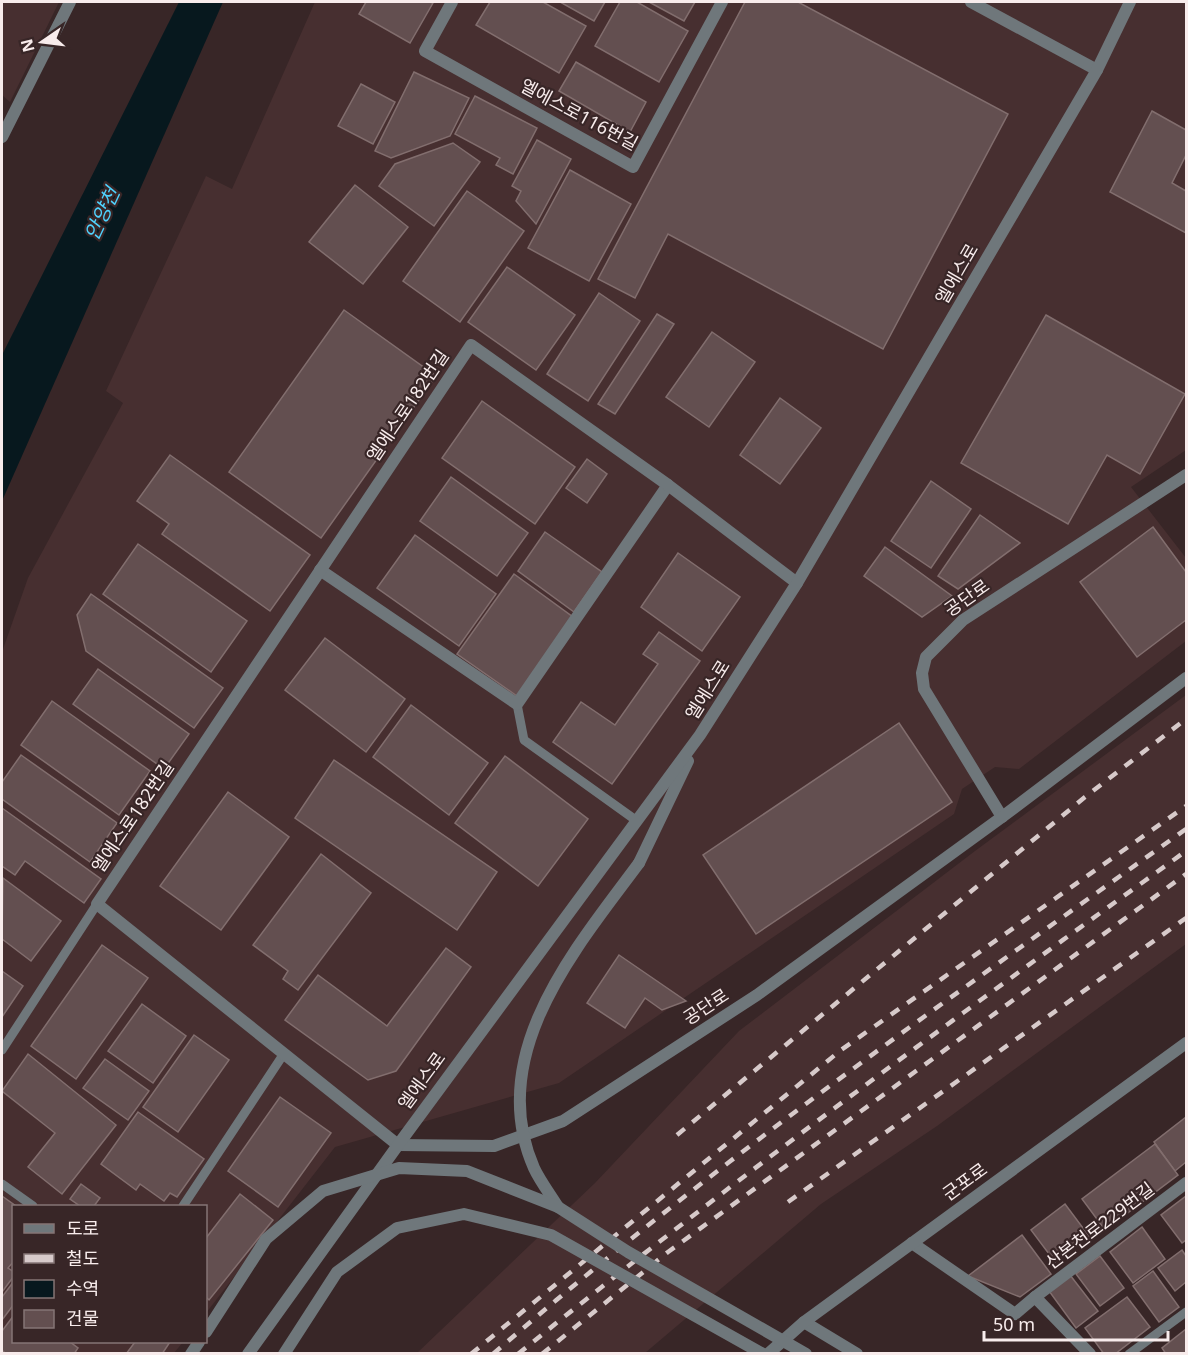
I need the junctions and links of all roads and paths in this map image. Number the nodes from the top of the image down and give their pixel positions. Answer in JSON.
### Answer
{"nodes":[{"id":1,"x":70,"y":2,"type":"edge"},
{"id":2,"x":452,"y":2,"type":"edge"},
{"id":3,"x":722,"y":2,"type":"edge"},
{"id":4,"x":971,"y":2,"type":"edge"},
{"id":5,"x":1130,"y":2,"type":"edge"},
{"id":6,"x":1097,"y":70,"type":"junction"},
{"id":7,"x":2,"y":137,"type":"edge"},
{"id":8,"x":1186,"y":475,"type":"edge"},
{"id":9,"x":668,"y":485,"type":"junction"},
{"id":10,"x":320,"y":570,"type":"junction"},
{"id":11,"x":797,"y":583,"type":"junction"},
{"id":12,"x":1186,"y":678,"type":"edge"},
{"id":13,"x":517,"y":704,"type":"junction"},
{"id":14,"x":700,"y":735,"type":"junction"},
{"id":15,"x":1002,"y":817,"type":"junction"},
{"id":16,"x":637,"y":821,"type":"junction"},
{"id":17,"x":96,"y":904,"type":"junction"},
{"id":18,"x":1186,"y":1043,"type":"edge"},
{"id":19,"x":2,"y":1050,"type":"edge"},
{"id":20,"x":283,"y":1055,"type":"junction"},
{"id":21,"x":398,"y":1145,"type":"junction"},
{"id":22,"x":1186,"y":1183,"type":"edge"},
{"id":23,"x":2,"y":1184,"type":"edge"},
{"id":24,"x":32,"y":1205,"type":"edge"},
{"id":25,"x":184,"y":1205,"type":"edge"},
{"id":26,"x":558,"y":1207,"type":"junction"},
{"id":27,"x":912,"y":1243,"type":"junction"},
{"id":28,"x":1035,"y":1297,"type":"junction"},
{"id":29,"x":1186,"y":1312,"type":"edge"},
{"id":30,"x":804,"y":1322,"type":"junction"},
{"id":31,"x":207,"y":1330,"type":"edge"},
{"id":32,"x":248,"y":1353,"type":"edge"},
{"id":33,"x":284,"y":1353,"type":"edge"},
{"id":34,"x":763,"y":1353,"type":"edge"},
{"id":35,"x":768,"y":1353,"type":"edge"},
{"id":36,"x":806,"y":1353,"type":"edge"},
{"id":37,"x":857,"y":1353,"type":"edge"},
{"id":38,"x":1090,"y":1353,"type":"edge"},
{"id":39,"x":1130,"y":1353,"type":"edge"}],
"edges":[{"from":1,"to":7,"type":"street"},
{"from":2,"to":3,"type":"street","name":"엘에스로116번길"},
{"from":4,"to":6,"type":"street"},
{"from":5,"to":6,"type":"street","name":"엘에스로"},
{"from":6,"to":11,"type":"street","name":"엘에스로"},
{"from":8,"to":15,"type":"street","name":"공단로"},
{"from":9,"to":10,"type":"street","name":"엘에스로182번길"},
{"from":9,"to":11,"type":"street","name":"엘에스로182번길"},
{"from":9,"to":13,"type":"street"},
{"from":10,"to":13,"type":"street"},
{"from":10,"to":17,"type":"street","name":"엘에스로182번길"},
{"from":11,"to":14,"type":"street","name":"엘에스로"},
{"from":12,"to":15,"type":"street","name":"공단로"},
{"from":13,"to":16,"type":"lane"},
{"from":14,"to":16,"type":"street","name":"엘에스로"},
{"from":14,"to":26,"type":"street","bridge":true},
{"from":15,"to":21,"type":"street","name":"공단로"},
{"from":16,"to":21,"type":"street","name":"엘에스로"},
{"from":17,"to":19,"type":"lane","name":"엘에스로182번길"},
{"from":17,"to":20,"type":"street"},
{"from":18,"to":27,"type":"street","name":"군포로"},
{"from":20,"to":21,"type":"street"},
{"from":20,"to":25,"type":"lane"},
{"from":21,"to":32,"type":"street","name":"엘에스로"},
{"from":22,"to":28,"type":"street","name":"산본천로229번길"},
{"from":23,"to":24,"type":"lane"},
{"from":26,"to":31,"type":"street","bridge":true},
{"from":26,"to":36,"type":"street","bridge":true},
{"from":27,"to":28,"type":"street","name":"산본천로229번길"},
{"from":27,"to":30,"type":"street","name":"군포로"},
{"from":28,"to":38,"type":"street"},
{"from":29,"to":39,"type":"lane"},
{"from":30,"to":35,"type":"street","name":"군포로"},
{"from":30,"to":37,"type":"street"},
{"from":33,"to":34,"type":"street","bridge":true}]}
